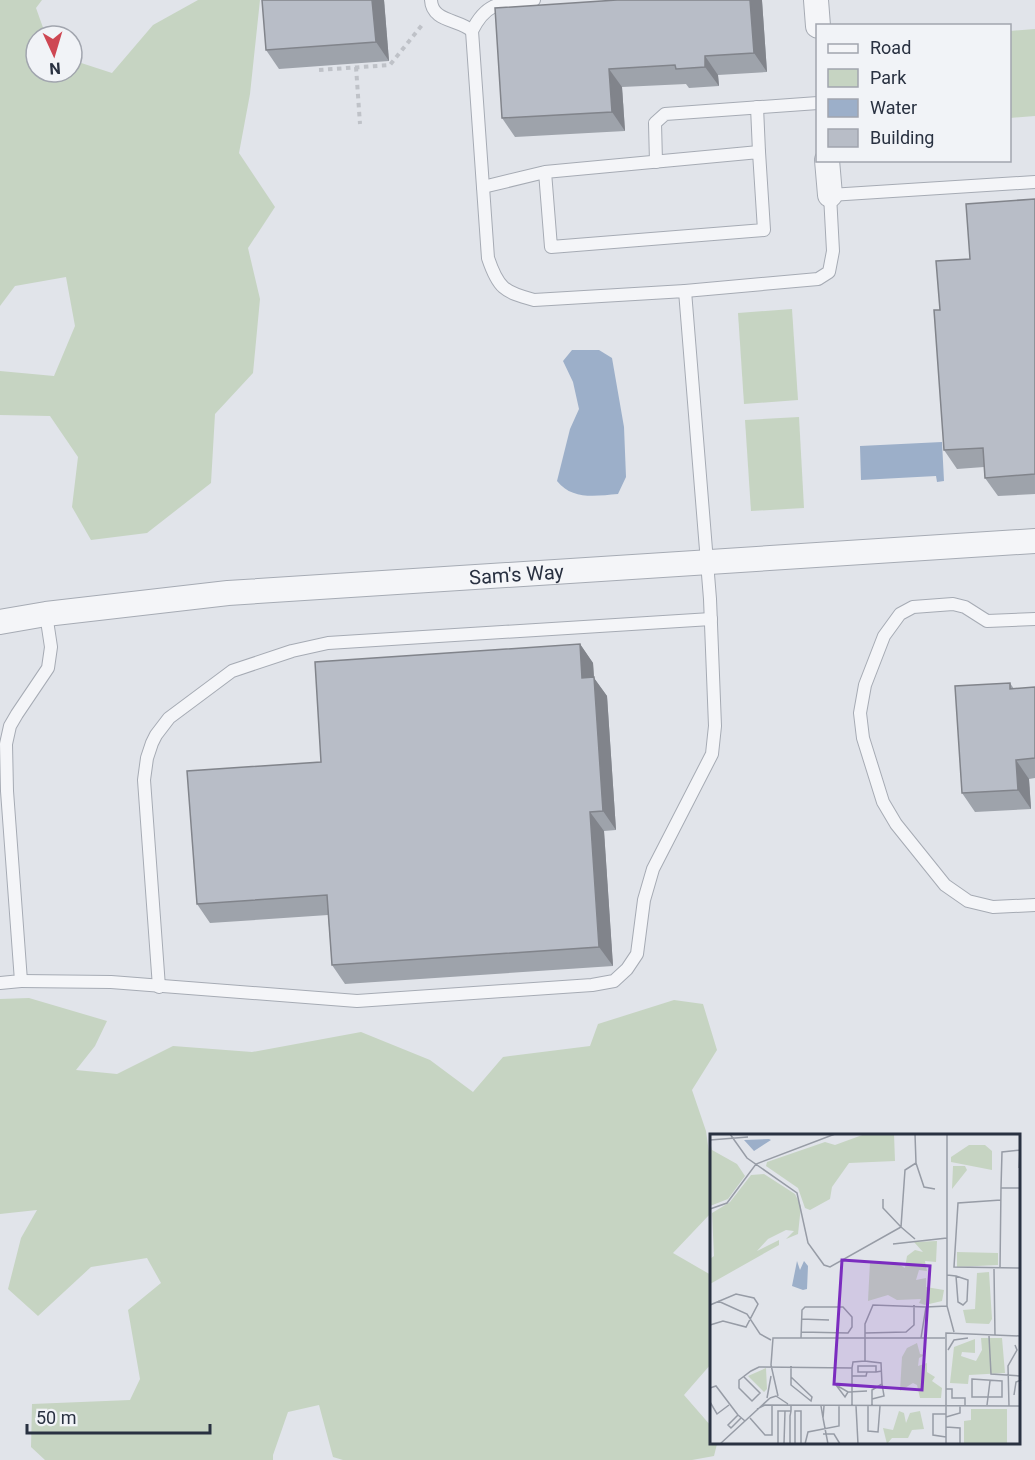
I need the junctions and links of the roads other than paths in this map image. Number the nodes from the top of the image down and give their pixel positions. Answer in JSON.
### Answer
{"nodes":[{"id":1,"x":431,"y":0,"type":"edge"},
{"id":2,"x":534,"y":0,"type":"edge"},
{"id":3,"x":816,"y":0,"type":"edge"},
{"id":4,"x":818,"y":24,"type":"edge"},
{"id":5,"x":472,"y":31,"type":"junction"},
{"id":6,"x":816,"y":103,"type":"edge"},
{"id":7,"x":757,"y":107,"type":"junction"},
{"id":8,"x":759,"y":152,"type":"junction"},
{"id":9,"x":656,"y":162,"type":"junction"},
{"id":10,"x":827,"y":162,"type":"edge"},
{"id":11,"x":544,"y":172,"type":"junction"},
{"id":12,"x":1035,"y":182,"type":"edge"},
{"id":13,"x":483,"y":187,"type":"junction"},
{"id":14,"x":830,"y":195,"type":"junction"},
{"id":15,"x":685,"y":291,"type":"junction"},
{"id":16,"x":1035,"y":541,"type":"edge"},
{"id":17,"x":707,"y":563,"type":"junction"},
{"id":18,"x":46,"y":614,"type":"junction"},
{"id":19,"x":711,"y":619,"type":"junction"},
{"id":20,"x":1035,"y":619,"type":"edge"},
{"id":21,"x":0,"y":622,"type":"edge"},
{"id":22,"x":5,"y":727,"type":"edge"},
{"id":23,"x":4,"y":791,"type":"edge"},
{"id":24,"x":1035,"y":905,"type":"edge"},
{"id":25,"x":21,"y":981,"type":"junction"},
{"id":26,"x":0,"y":983,"type":"edge"},
{"id":27,"x":159,"y":987,"type":"junction"}],
"edges":[{"from":1,"to":5,"type":"lane"},
{"from":2,"to":5,"type":"lane"},
{"from":3,"to":4,"type":"street"},
{"from":5,"to":13,"type":"lane"},
{"from":6,"to":7,"type":"lane"},
{"from":7,"to":8,"type":"lane"},
{"from":7,"to":9,"type":"lane"},
{"from":8,"to":9,"type":"lane"},
{"from":8,"to":11,"type":"lane"},
{"from":9,"to":11,"type":"lane"},
{"from":10,"to":14,"type":"street"},
{"from":11,"to":13,"type":"lane"},
{"from":12,"to":14,"type":"lane"},
{"from":13,"to":15,"type":"lane"},
{"from":14,"to":15,"type":"lane"},
{"from":15,"to":17,"type":"lane"},
{"from":16,"to":17,"type":"street","name":"Sam's Way"},
{"from":17,"to":18,"type":"street","name":"Sam's Way"},
{"from":17,"to":19,"type":"lane"},
{"from":18,"to":21,"type":"street","name":"Sam's Way"},
{"from":18,"to":22,"type":"lane"},
{"from":19,"to":27,"type":"lane"},
{"from":19,"to":27,"type":"lane"},
{"from":20,"to":24,"type":"lane"},
{"from":22,"to":23,"type":"lane"},
{"from":23,"to":25,"type":"lane"},
{"from":25,"to":26,"type":"lane"},
{"from":25,"to":27,"type":"lane"}]}
